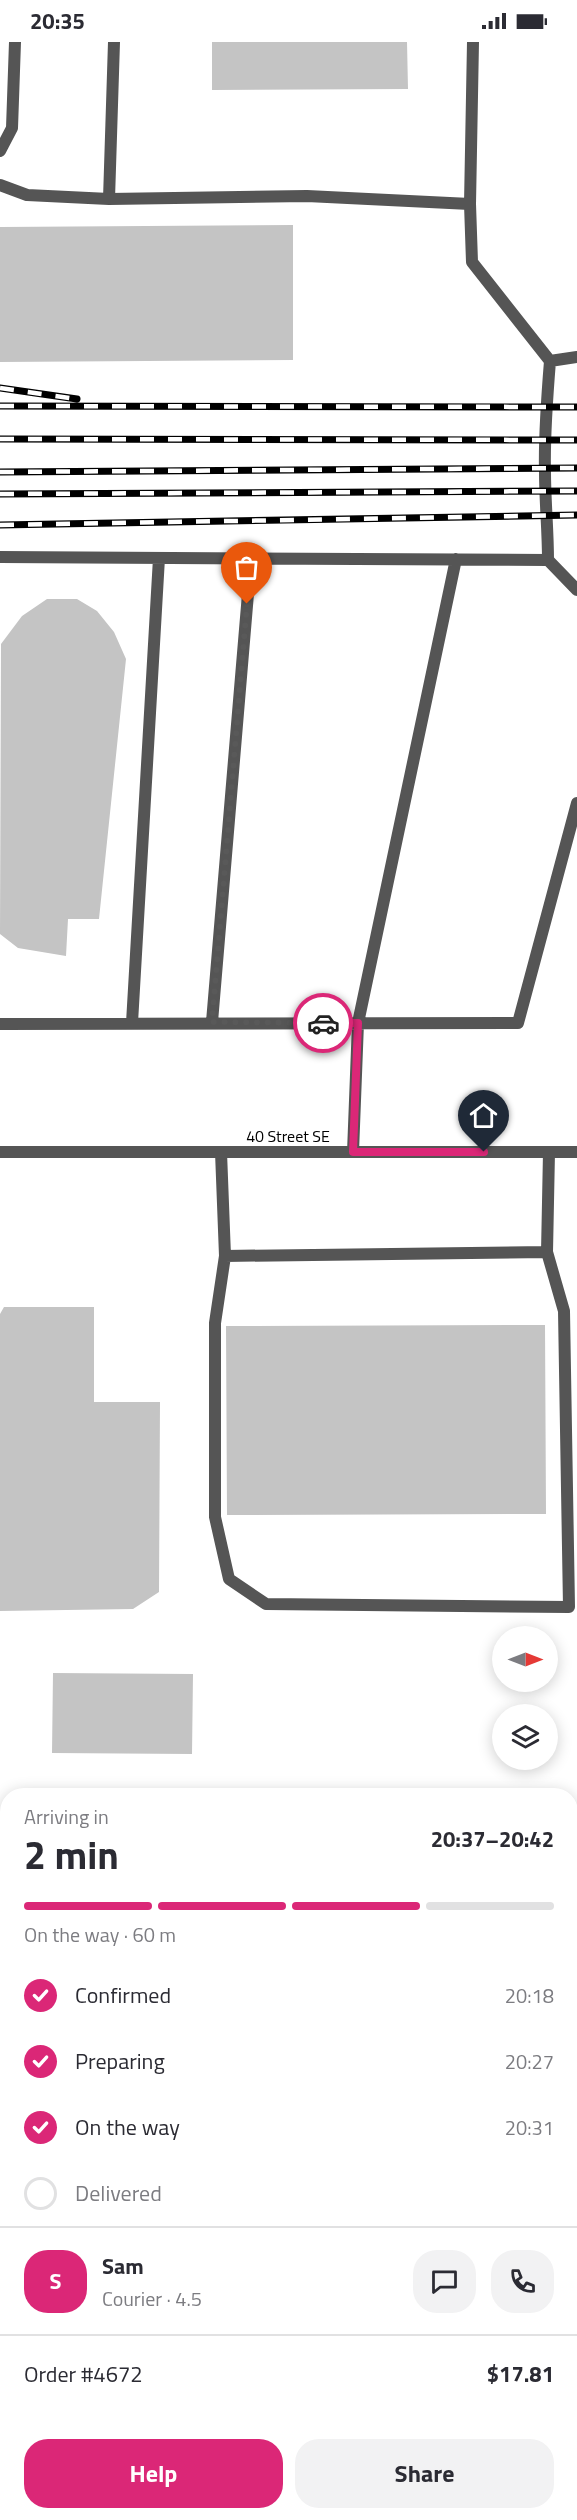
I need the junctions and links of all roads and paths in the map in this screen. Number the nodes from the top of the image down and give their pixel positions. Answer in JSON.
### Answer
{"nodes":[{"id":1,"x":15,"y":42,"type":"edge"},
{"id":2,"x":114,"y":42,"type":"edge"},
{"id":3,"x":473,"y":42,"type":"edge"},
{"id":4,"x":0,"y":151,"type":"edge"},
{"id":5,"x":0,"y":185,"type":"edge"},
{"id":6,"x":109,"y":199,"type":"junction"},
{"id":7,"x":470,"y":204,"type":"junction"},
{"id":8,"x":577,"y":357,"type":"edge"},
{"id":9,"x":550,"y":361,"type":"junction"},
{"id":10,"x":0,"y":557,"type":"edge"},
{"id":11,"x":159,"y":558,"type":"junction"},
{"id":12,"x":251,"y":558,"type":"junction"},
{"id":13,"x":456,"y":559,"type":"junction"},
{"id":14,"x":548,"y":560,"type":"junction"},
{"id":15,"x":577,"y":590,"type":"edge"},
{"id":16,"x":577,"y":803,"type":"edge"},
{"id":17,"x":212,"y":1022,"type":"junction"},
{"id":18,"x":132,"y":1023,"type":"junction"},
{"id":19,"x":358,"y":1023,"type":"junction"},
{"id":20,"x":0,"y":1024,"type":"edge"},
{"id":21,"x":0,"y":1152,"type":"edge"},
{"id":22,"x":221,"y":1152,"type":"junction"},
{"id":23,"x":353,"y":1152,"type":"junction"},
{"id":24,"x":549,"y":1152,"type":"junction"},
{"id":25,"x":577,"y":1152,"type":"edge"},
{"id":26,"x":547,"y":1252,"type":"junction"},
{"id":27,"x":225,"y":1256,"type":"junction"}],
"edges":[{"from":1,"to":4,"type":"street"},
{"from":2,"to":6,"type":"street"},
{"from":3,"to":7,"type":"street"},
{"from":5,"to":6,"type":"street"},
{"from":6,"to":7,"type":"street"},
{"from":7,"to":9,"type":"street"},
{"from":8,"to":9,"type":"street"},
{"from":9,"to":14,"type":"street"},
{"from":10,"to":11,"type":"street"},
{"from":11,"to":12,"type":"street"},
{"from":11,"to":18,"type":"street"},
{"from":12,"to":13,"type":"street"},
{"from":12,"to":17,"type":"street"},
{"from":13,"to":14,"type":"street"},
{"from":13,"to":19,"type":"street"},
{"from":14,"to":15,"type":"street"},
{"from":16,"to":19,"type":"street"},
{"from":17,"to":18,"type":"street"},
{"from":17,"to":19,"type":"street"},
{"from":18,"to":20,"type":"street"},
{"from":19,"to":23,"type":"street"},
{"from":21,"to":22,"type":"street","name":"40 Street SE"},
{"from":22,"to":23,"type":"street","name":"40 Street SE"},
{"from":22,"to":27,"type":"street"},
{"from":23,"to":24,"type":"street","name":"40 Street SE"},
{"from":24,"to":25,"type":"street","name":"40 Street SE"},
{"from":24,"to":26,"type":"street"},
{"from":26,"to":27,"type":"street"},
{"from":26,"to":27,"type":"street"}]}
